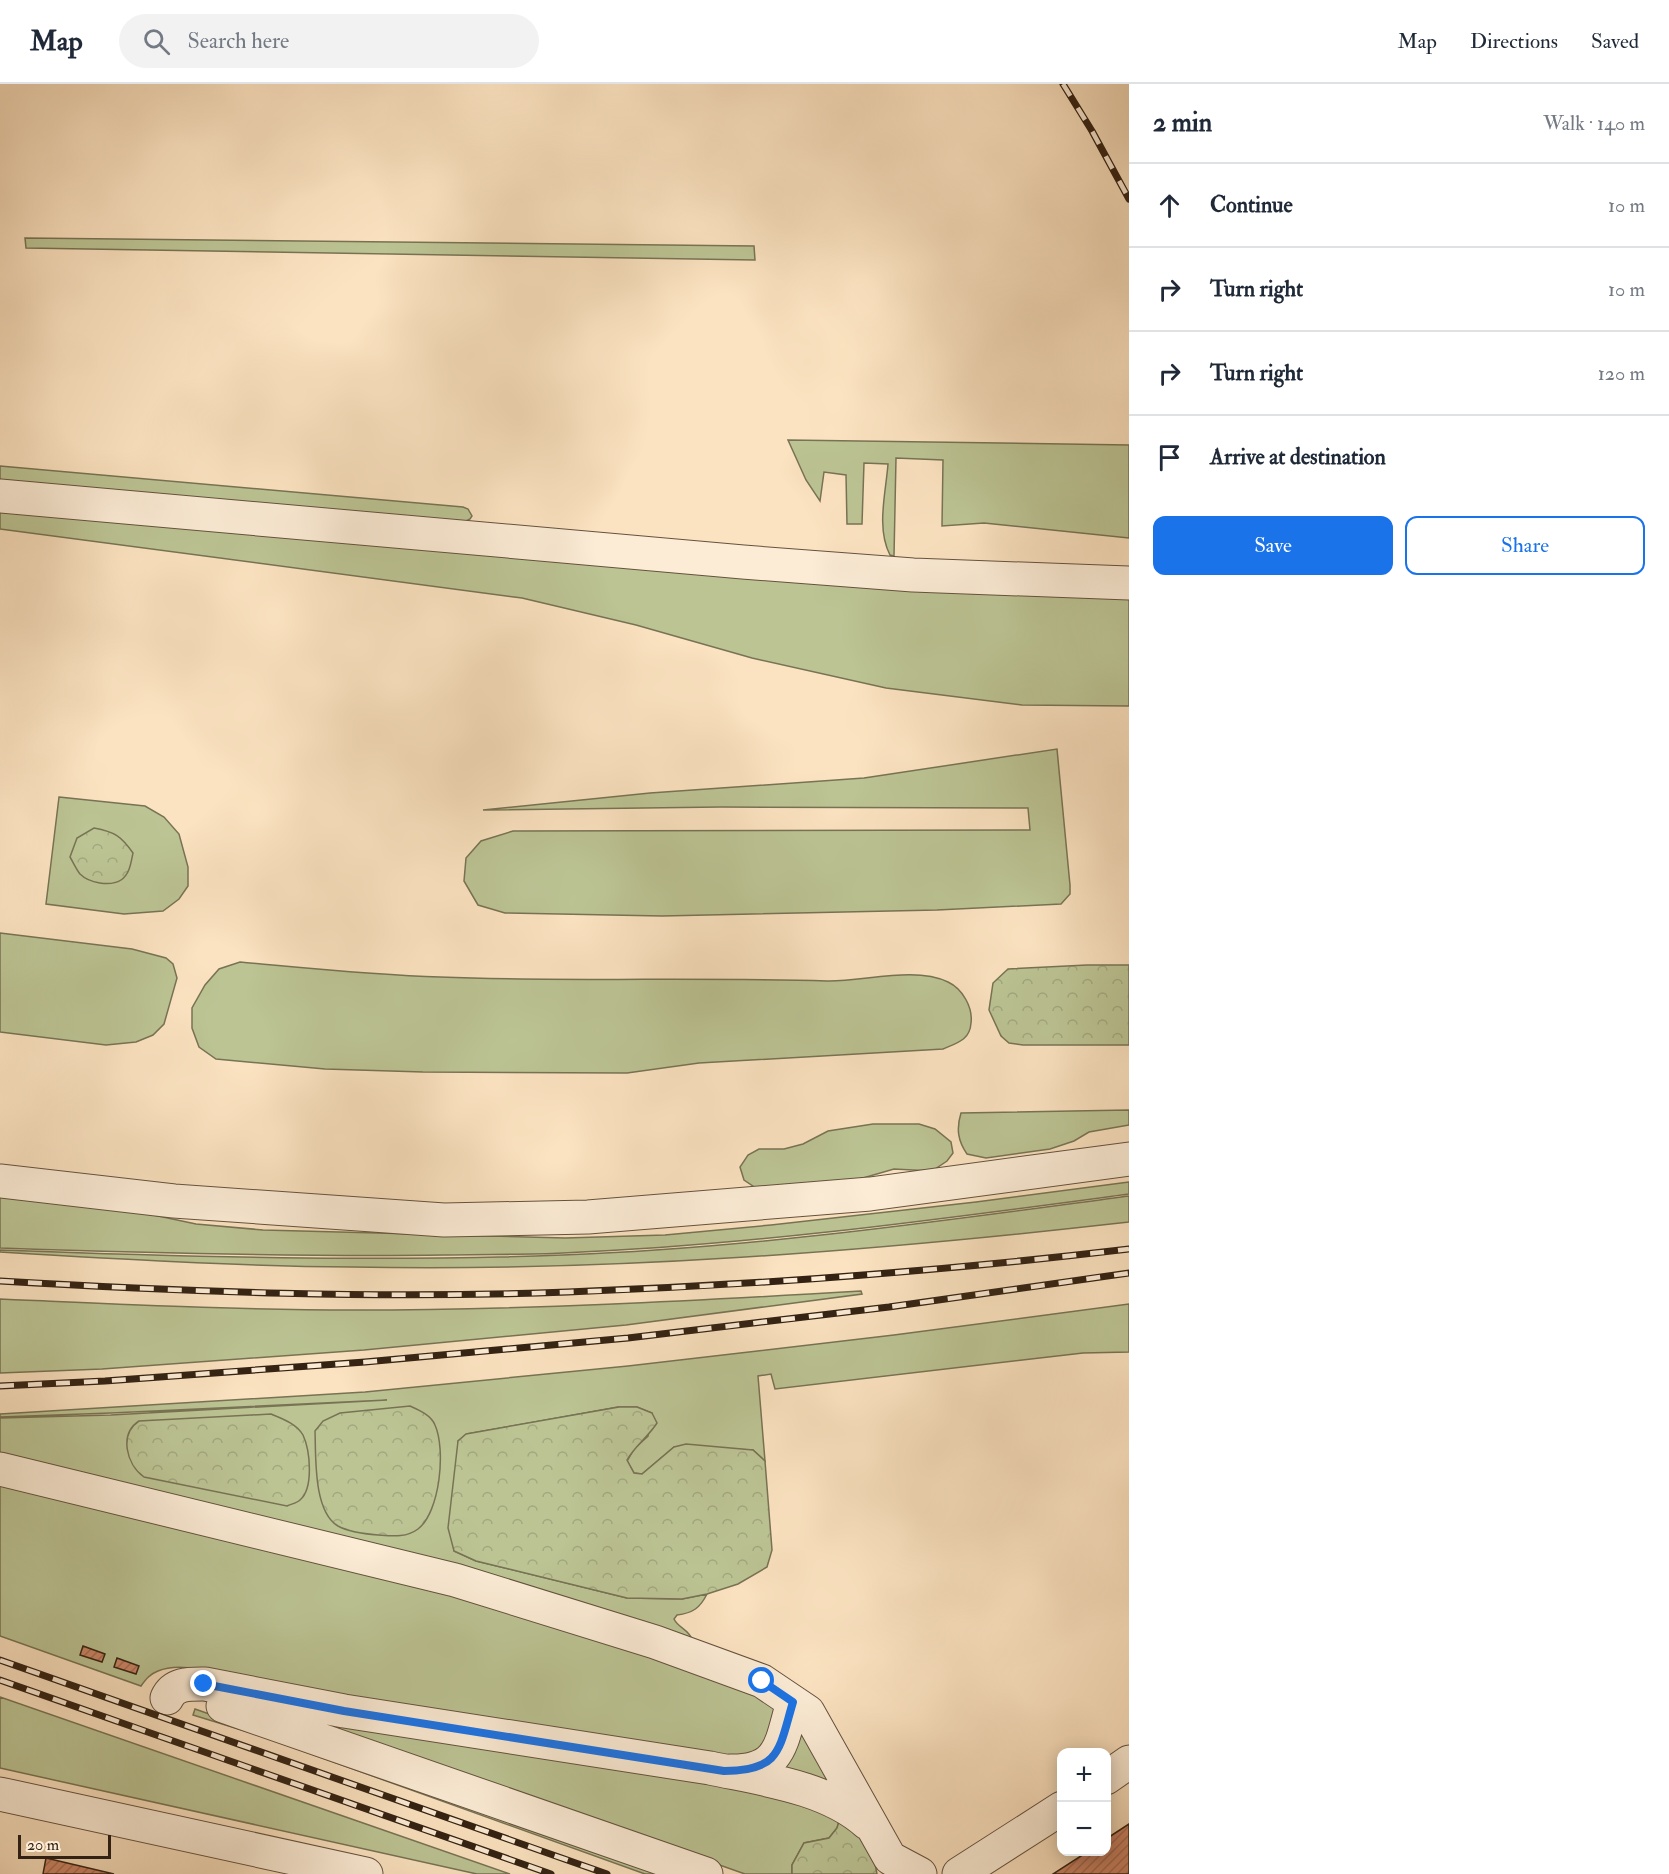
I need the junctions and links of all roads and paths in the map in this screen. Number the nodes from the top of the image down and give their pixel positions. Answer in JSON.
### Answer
{"nodes":[{"id":1,"x":0,"y":496,"type":"edge"},
{"id":2,"x":1129,"y":584,"type":"edge"},
{"id":3,"x":1129,"y":1159,"type":"edge"},
{"id":4,"x":0,"y":1181,"type":"edge"},
{"id":5,"x":0,"y":1469,"type":"edge"},
{"id":6,"x":793,"y":1702,"type":"junction"},
{"id":7,"x":1129,"y":1762,"type":"edge"},
{"id":8,"x":724,"y":1771,"type":"junction"},
{"id":9,"x":1111,"y":1775,"type":"edge"},
{"id":10,"x":0,"y":1794,"type":"edge"},
{"id":11,"x":1057,"y":1811,"type":"edge"},
{"id":12,"x":879,"y":1839,"type":"junction"},
{"id":13,"x":366,"y":1874,"type":"edge"},
{"id":14,"x":706,"y":1874,"type":"edge"},
{"id":15,"x":920,"y":1874,"type":"edge"},
{"id":16,"x":959,"y":1874,"type":"edge"}],
"edges":[{"from":1,"to":2,"type":"lane"},
{"from":3,"to":4,"type":"lane"},
{"from":5,"to":6,"type":"lane"},
{"from":6,"to":8,"type":"lane"},
{"from":6,"to":12,"type":"lane"},
{"from":7,"to":9,"type":"lane"},
{"from":8,"to":12,"type":"lane"},
{"from":8,"to":14,"type":"lane"},
{"from":10,"to":13,"type":"lane"},
{"from":11,"to":16,"type":"lane"},
{"from":12,"to":15,"type":"lane"}]}
